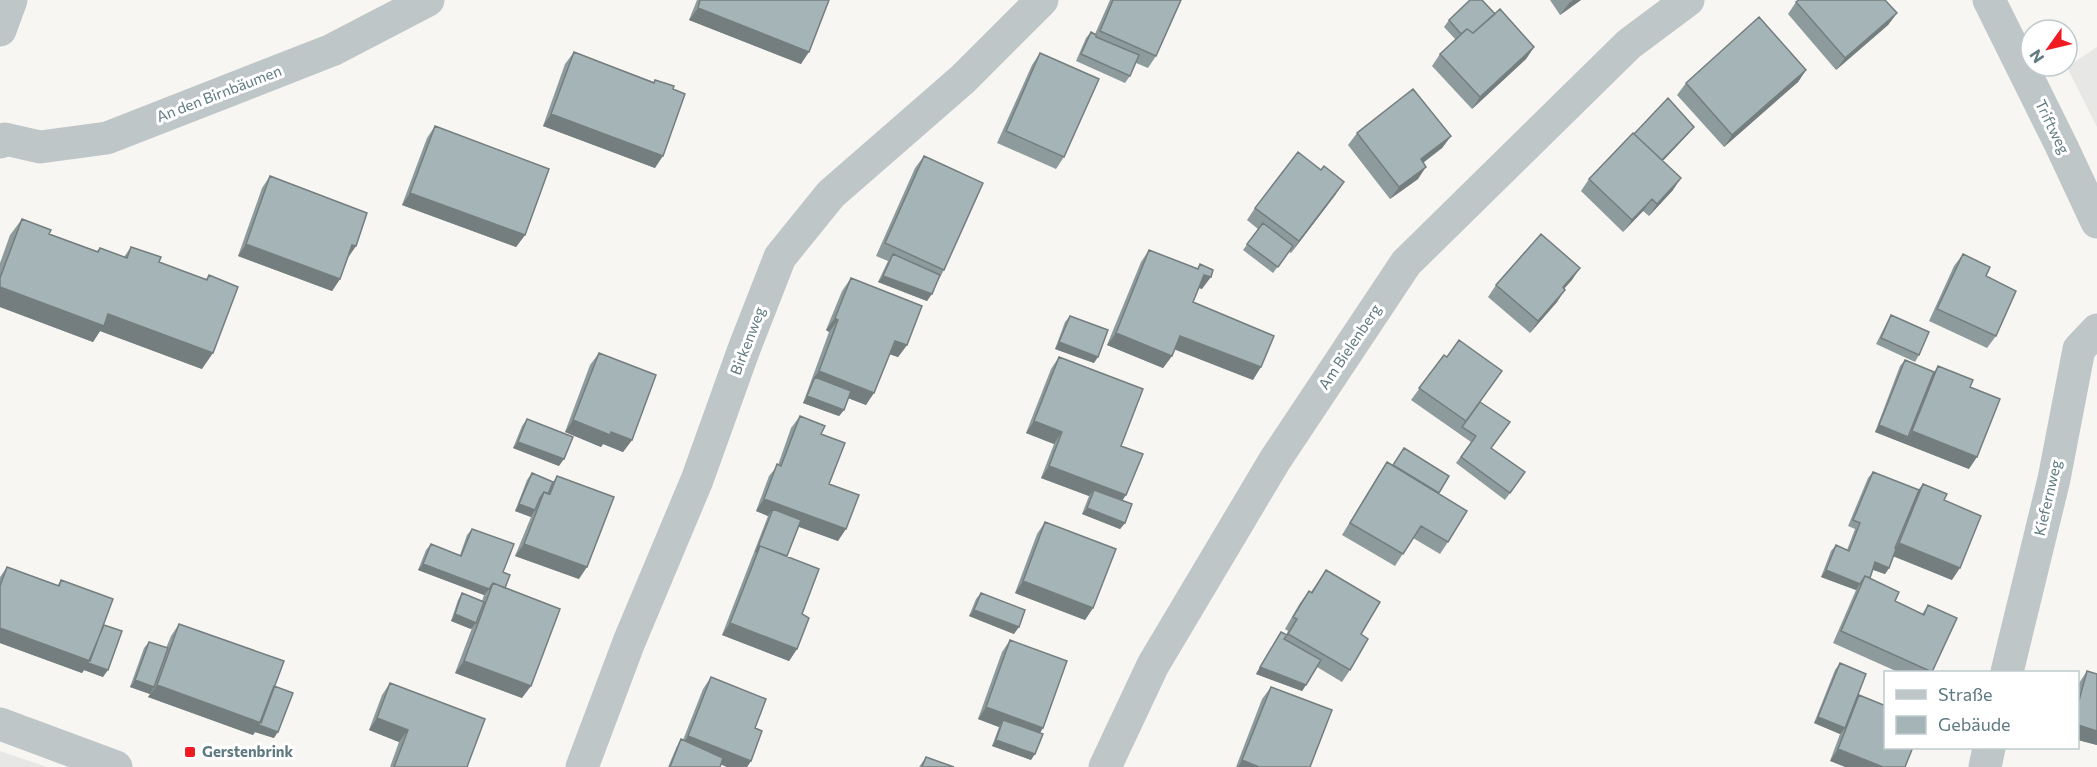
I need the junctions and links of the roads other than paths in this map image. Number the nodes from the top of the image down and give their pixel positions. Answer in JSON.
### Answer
{"nodes":[{"id":1,"x":12,"y":0,"type":"edge"},
{"id":2,"x":428,"y":0,"type":"edge"},
{"id":3,"x":1042,"y":0,"type":"edge"},
{"id":4,"x":1688,"y":0,"type":"edge"},
{"id":5,"x":1989,"y":0,"type":"edge"},
{"id":6,"x":0,"y":30,"type":"edge"},
{"id":7,"x":2,"y":135,"type":"edge"},
{"id":8,"x":2097,"y":222,"type":"edge"},
{"id":9,"x":2097,"y":330,"type":"edge"},
{"id":10,"x":2007,"y":671,"type":"edge"},
{"id":11,"x":0,"y":724,"type":"edge"},
{"id":12,"x":1989,"y":749,"type":"edge"},
{"id":13,"x":82,"y":761,"type":"edge"},
{"id":14,"x":116,"y":767,"type":"edge"},
{"id":15,"x":582,"y":767,"type":"edge"},
{"id":16,"x":1105,"y":767,"type":"edge"},
{"id":17,"x":1985,"y":767,"type":"edge"}],
"edges":[{"from":1,"to":6,"type":"street"},
{"from":2,"to":7,"type":"street","name":"An den Birnbäumen"},
{"from":3,"to":15,"type":"street","name":"Birkenweg"},
{"from":4,"to":16,"type":"street","name":"Am Bielenberg"},
{"from":5,"to":8,"type":"street","name":"Triftweg"},
{"from":9,"to":10,"type":"street","name":"Kiefernweg"},
{"from":11,"to":13,"type":"street"},
{"from":12,"to":17,"type":"street"},
{"from":13,"to":14,"type":"street"}]}
